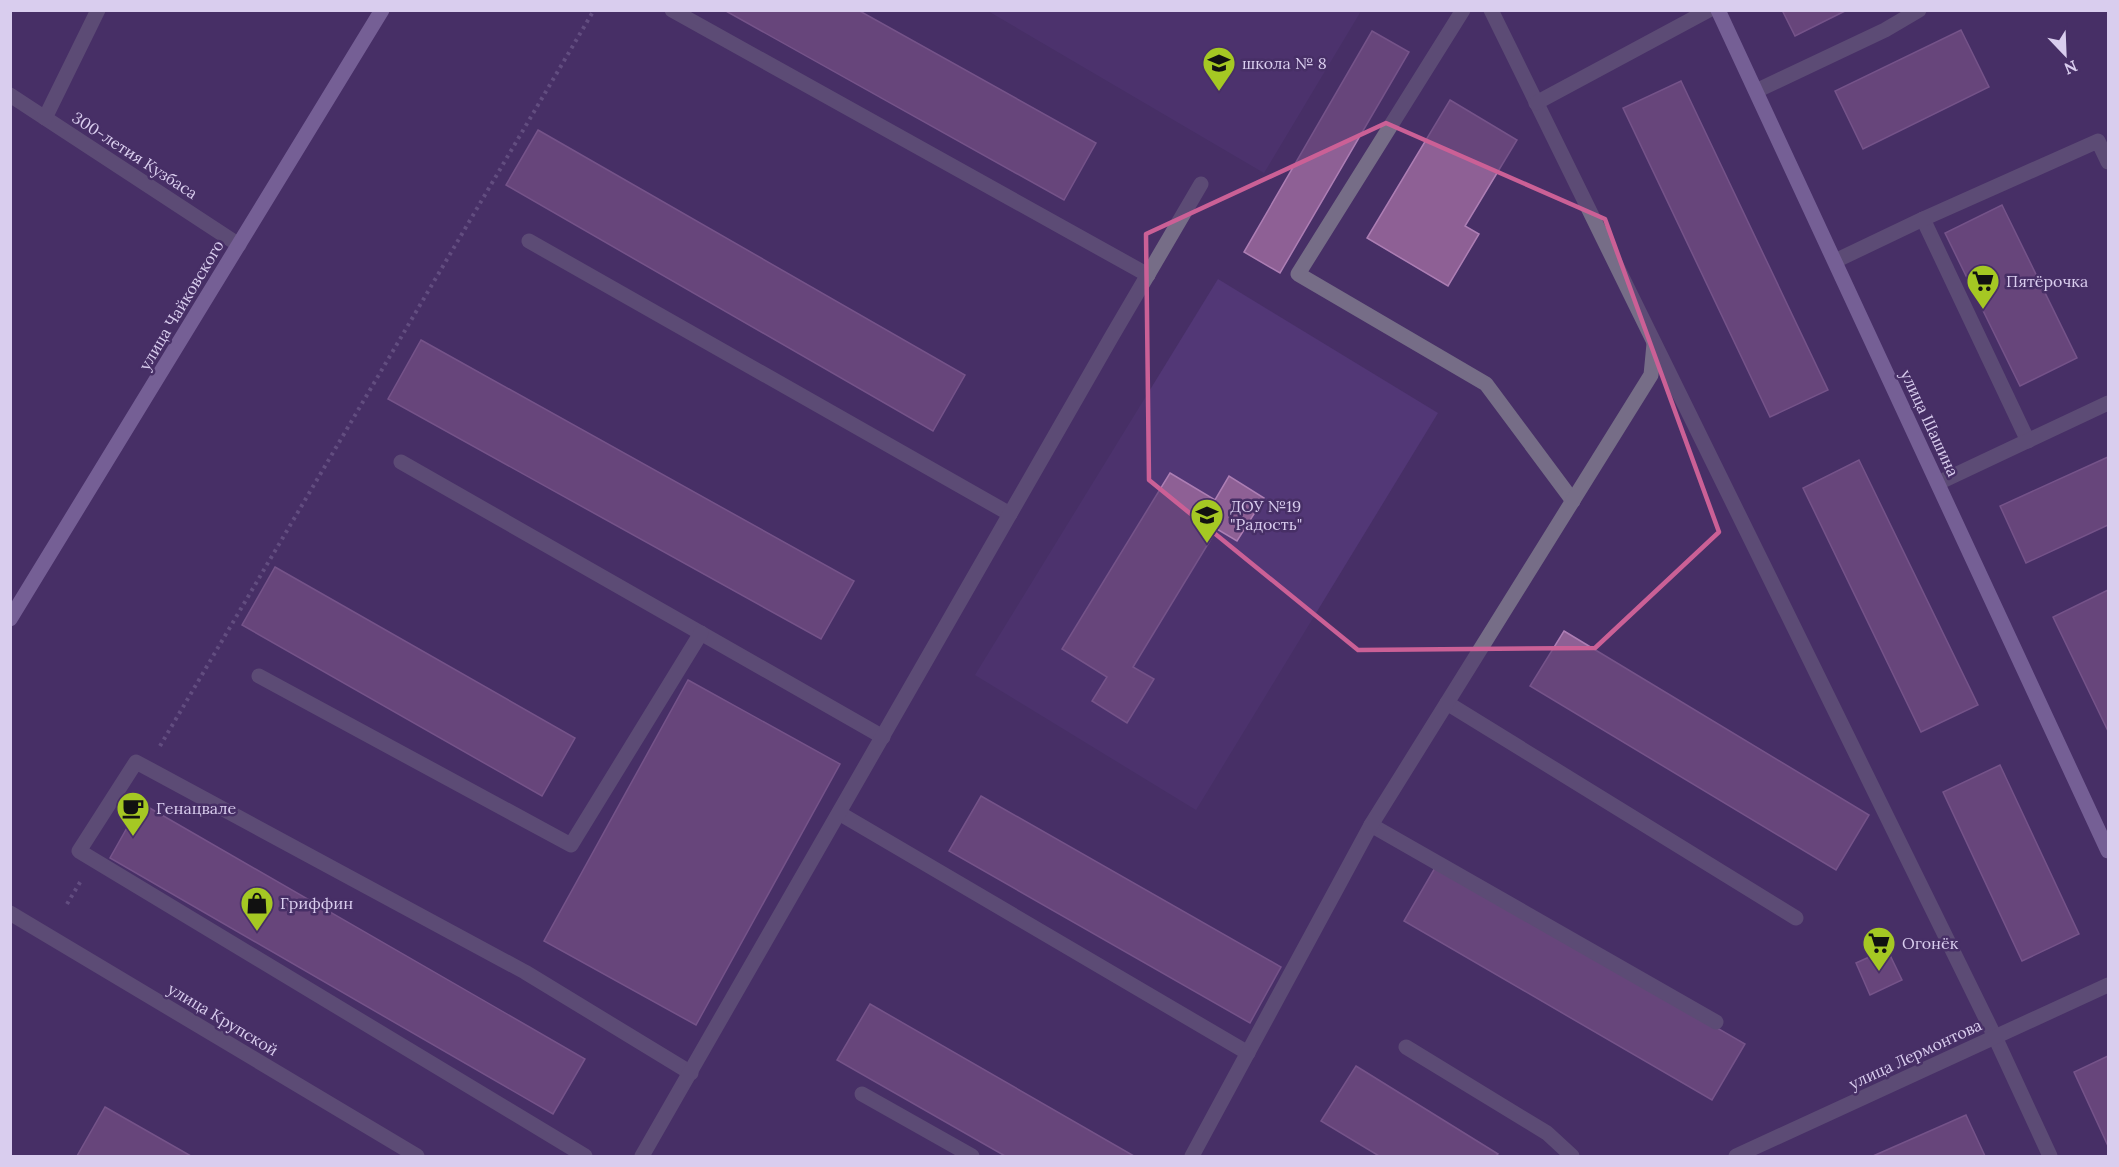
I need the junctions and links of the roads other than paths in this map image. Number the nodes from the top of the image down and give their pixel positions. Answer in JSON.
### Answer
{"nodes":[{"id":1,"x":98,"y":10,"type":"edge"},
{"id":2,"x":382,"y":10,"type":"edge"},
{"id":3,"x":672,"y":10,"type":"edge"},
{"id":4,"x":1463,"y":10,"type":"edge"},
{"id":5,"x":1491,"y":10,"type":"edge"},
{"id":6,"x":1709,"y":10,"type":"edge"},
{"id":7,"x":1718,"y":10,"type":"edge"},
{"id":8,"x":1919,"y":10,"type":"edge"},
{"id":9,"x":1756,"y":91,"type":"junction"},
{"id":10,"x":10,"y":95,"type":"edge"},
{"id":11,"x":1536,"y":103,"type":"junction"},
{"id":12,"x":45,"y":118,"type":"junction"},
{"id":13,"x":2109,"y":162,"type":"edge"},
{"id":14,"x":1201,"y":184,"type":"dead end"},
{"id":15,"x":1923,"y":219,"type":"junction"},
{"id":16,"x":529,"y":241,"type":"dead end"},
{"id":17,"x":239,"y":245,"type":"junction"},
{"id":18,"x":1835,"y":261,"type":"junction"},
{"id":19,"x":1148,"y":275,"type":"junction"},
{"id":20,"x":1654,"y":344,"type":"junction"},
{"id":21,"x":2109,"y":403,"type":"edge"},
{"id":22,"x":2028,"y":441,"type":"junction"},
{"id":23,"x":401,"y":462,"type":"dead end"},
{"id":24,"x":1938,"y":483,"type":"junction"},
{"id":25,"x":1573,"y":501,"type":"junction"},
{"id":26,"x":1010,"y":514,"type":"junction"},
{"id":27,"x":10,"y":619,"type":"edge"},
{"id":28,"x":701,"y":633,"type":"junction"},
{"id":29,"x":259,"y":676,"type":"dead end"},
{"id":30,"x":1447,"y":703,"type":"junction"},
{"id":31,"x":883,"y":737,"type":"junction"},
{"id":32,"x":839,"y":813,"type":"junction"},
{"id":33,"x":1371,"y":825,"type":"junction"},
{"id":34,"x":2109,"y":851,"type":"edge"},
{"id":35,"x":10,"y":912,"type":"edge"},
{"id":36,"x":1796,"y":918,"type":"dead end"},
{"id":37,"x":2109,"y":985,"type":"edge"},
{"id":38,"x":1716,"y":1022,"type":"dead end"},
{"id":39,"x":1995,"y":1037,"type":"junction"},
{"id":40,"x":1406,"y":1047,"type":"dead end"},
{"id":41,"x":1248,"y":1053,"type":"junction"},
{"id":42,"x":691,"y":1073,"type":"junction"},
{"id":43,"x":862,"y":1094,"type":"dead end"},
{"id":44,"x":417,"y":1156,"type":"edge"},
{"id":45,"x":585,"y":1156,"type":"edge"},
{"id":46,"x":642,"y":1156,"type":"edge"},
{"id":47,"x":972,"y":1156,"type":"edge"},
{"id":48,"x":1192,"y":1156,"type":"edge"},
{"id":49,"x":1572,"y":1156,"type":"edge"},
{"id":50,"x":1736,"y":1156,"type":"edge"},
{"id":51,"x":2050,"y":1156,"type":"edge"}],
"edges":[{"from":1,"to":12,"type":"street"},
{"from":2,"to":17,"type":"main road","name":"улица Чайковского"},
{"from":3,"to":19,"type":"street"},
{"from":4,"to":25,"type":"street"},
{"from":5,"to":11,"type":"street"},
{"from":6,"to":11,"type":"street"},
{"from":7,"to":9,"type":"main road","name":"улица Шашина"},
{"from":8,"to":9,"type":"street"},
{"from":9,"to":18,"type":"main road","name":"улица Шашина"},
{"from":10,"to":12,"type":"street","name":"300-летия Кузбаса"},
{"from":11,"to":20,"type":"street"},
{"from":12,"to":17,"type":"street","name":"300-летия Кузбаса"},
{"from":13,"to":15,"type":"street"},
{"from":14,"to":19,"type":"street"},
{"from":15,"to":18,"type":"street"},
{"from":15,"to":22,"type":"street"},
{"from":16,"to":26,"type":"street"},
{"from":17,"to":27,"type":"main road","name":"улица Чайковского"},
{"from":18,"to":24,"type":"main road","name":"улица Шашина"},
{"from":19,"to":26,"type":"street"},
{"from":20,"to":25,"type":"street"},
{"from":20,"to":39,"type":"street"},
{"from":21,"to":22,"type":"street"},
{"from":22,"to":24,"type":"street"},
{"from":23,"to":28,"type":"street"},
{"from":24,"to":34,"type":"main road","name":"улица Шашина"},
{"from":25,"to":30,"type":"street"},
{"from":26,"to":31,"type":"street"},
{"from":28,"to":29,"type":"street"},
{"from":28,"to":31,"type":"street"},
{"from":30,"to":33,"type":"street"},
{"from":30,"to":36,"type":"street"},
{"from":31,"to":32,"type":"street"},
{"from":32,"to":41,"type":"street"},
{"from":32,"to":42,"type":"street"},
{"from":33,"to":38,"type":"street"},
{"from":33,"to":41,"type":"street"},
{"from":35,"to":44,"type":"street","name":"улица Крупской"},
{"from":37,"to":39,"type":"street","name":"улица Лермонтова"},
{"from":39,"to":50,"type":"street","name":"улица Лермонтова"},
{"from":39,"to":51,"type":"street"},
{"from":40,"to":49,"type":"street"},
{"from":41,"to":48,"type":"street"},
{"from":42,"to":45,"type":"street"},
{"from":42,"to":46,"type":"street"},
{"from":43,"to":47,"type":"street"}]}
